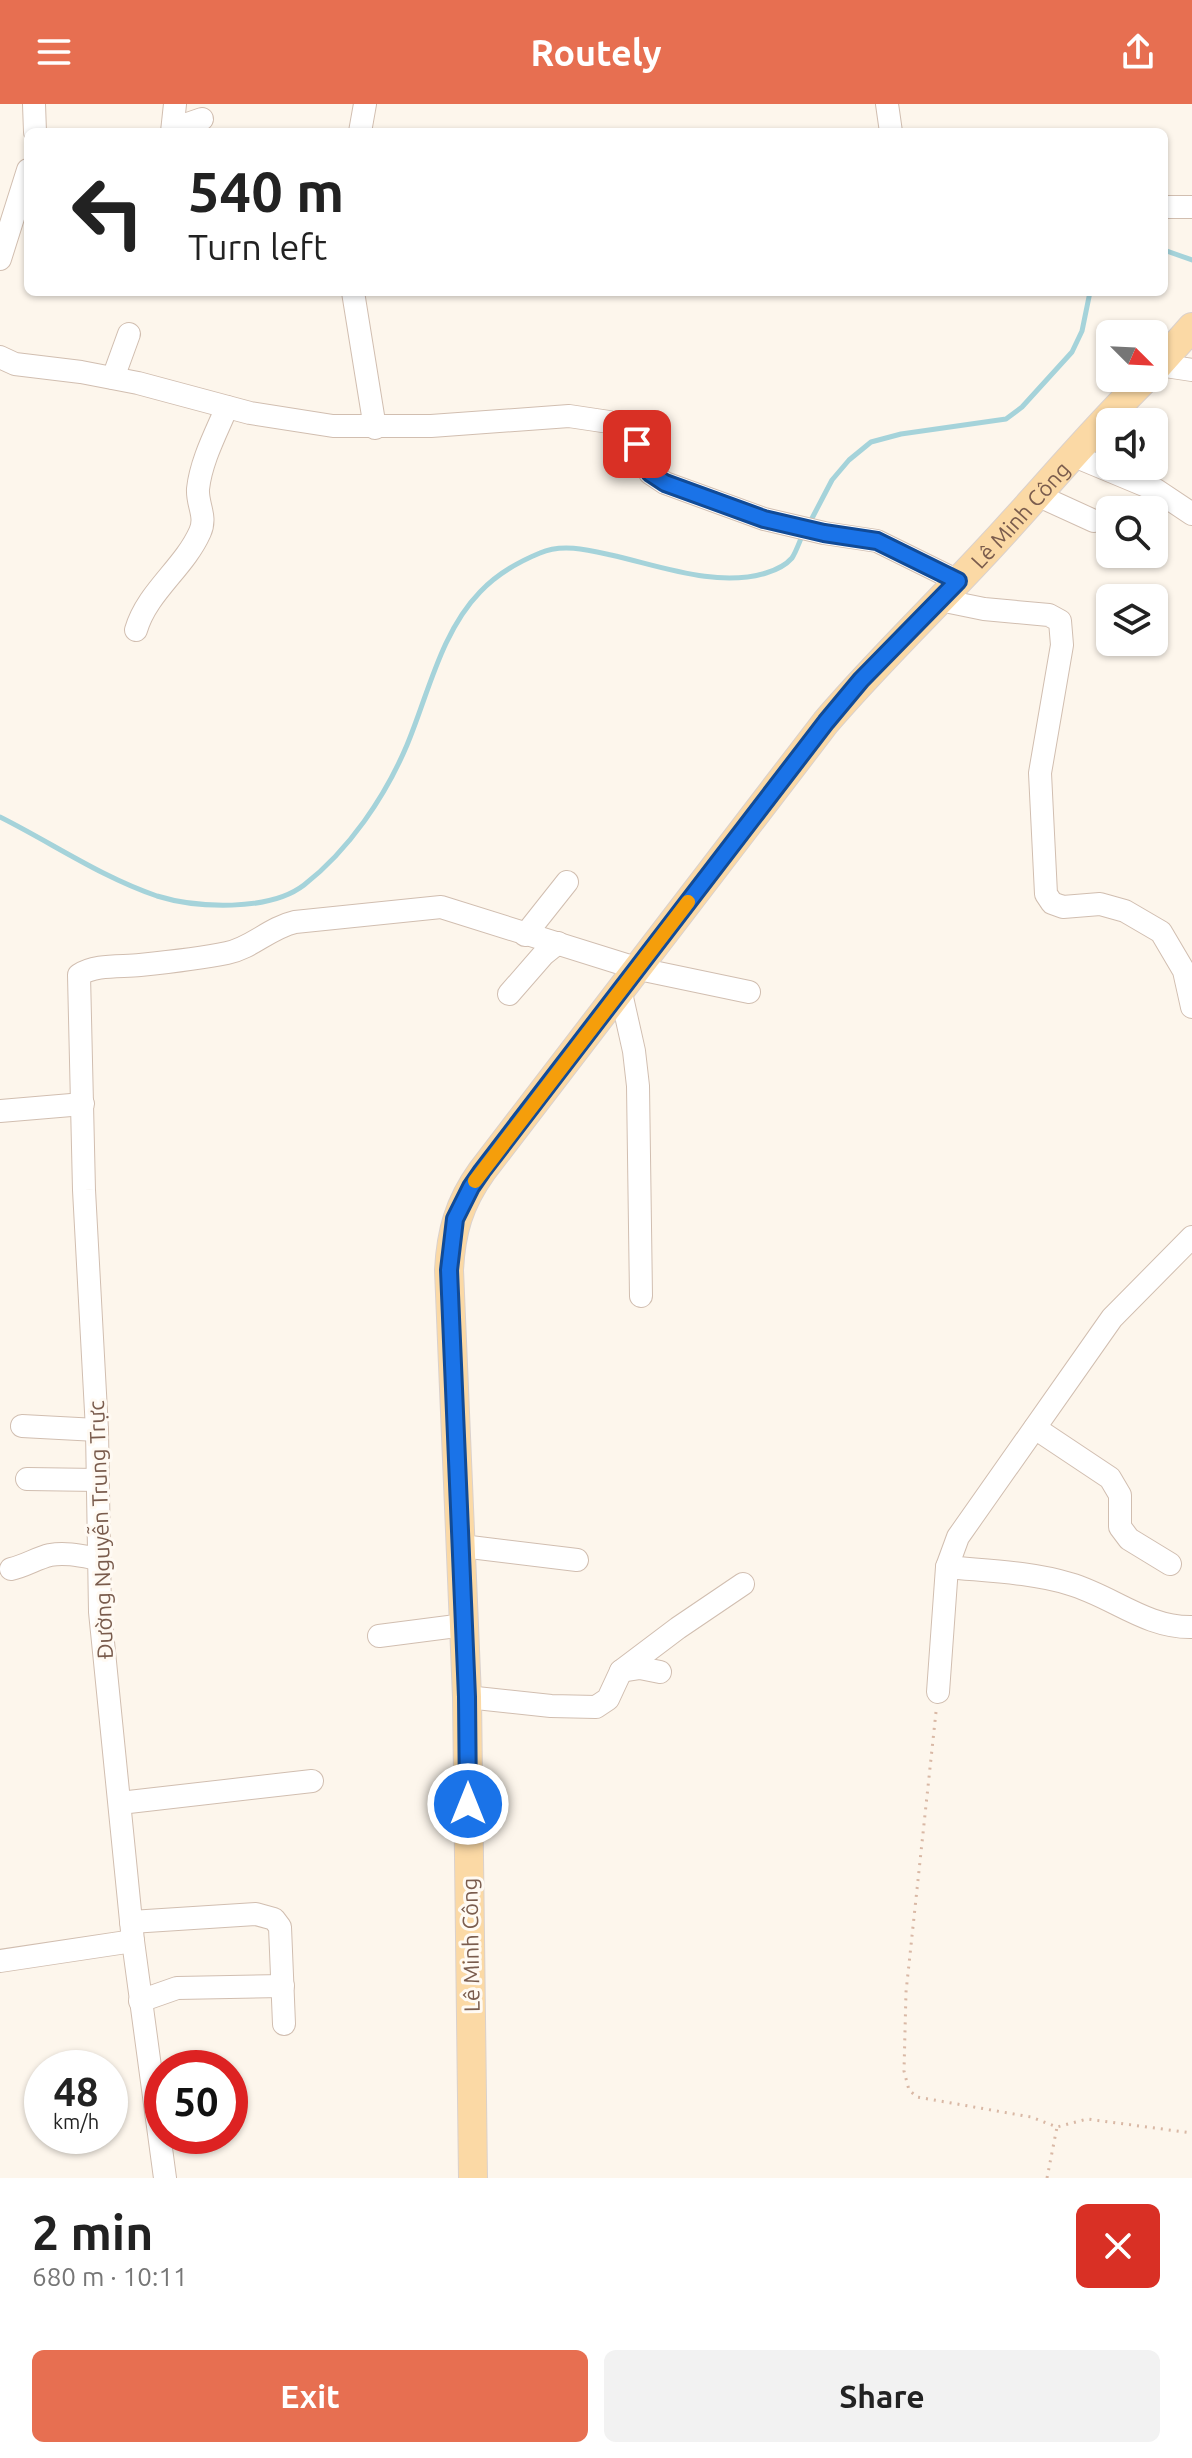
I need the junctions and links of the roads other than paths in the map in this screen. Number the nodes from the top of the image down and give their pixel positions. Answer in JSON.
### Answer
{"nodes":[{"id":1,"x":34,"y":104,"type":"edge"},
{"id":2,"x":175,"y":104,"type":"edge"},
{"id":3,"x":365,"y":104,"type":"edge"},
{"id":4,"x":887,"y":104,"type":"edge"},
{"id":5,"x":202,"y":119,"type":"dead end"},
{"id":6,"x":35,"y":128,"type":"edge"},
{"id":7,"x":172,"y":128,"type":"edge"},
{"id":8,"x":180,"y":128,"type":"edge"},
{"id":9,"x":361,"y":128,"type":"edge"},
{"id":10,"x":890,"y":128,"type":"edge"},
{"id":11,"x":24,"y":183,"type":"edge"},
{"id":12,"x":1168,"y":207,"type":"edge"},
{"id":13,"x":1192,"y":207,"type":"edge"},
{"id":14,"x":0,"y":259,"type":"edge"},
{"id":15,"x":354,"y":296,"type":"edge"},
{"id":16,"x":1192,"y":327,"type":"edge"},
{"id":17,"x":129,"y":334,"type":"dead end"},
{"id":18,"x":1168,"y":354,"type":"edge"},
{"id":19,"x":0,"y":357,"type":"edge"},
{"id":20,"x":1192,"y":370,"type":"edge"},
{"id":21,"x":1168,"y":371,"type":"edge"},
{"id":22,"x":113,"y":378,"type":"junction"},
{"id":23,"x":1133,"y":392,"type":"edge"},
{"id":24,"x":227,"y":407,"type":"junction"},
{"id":25,"x":375,"y":428,"type":"junction"},
{"id":26,"x":1072,"y":455,"type":"junction"},
{"id":27,"x":1037,"y":495,"type":"junction"},
{"id":28,"x":1192,"y":514,"type":"edge"},
{"id":29,"x":1094,"y":521,"type":"dead end"},
{"id":30,"x":949,"y":590,"type":"junction"},
{"id":31,"x":136,"y":630,"type":"dead end"},
{"id":32,"x":567,"y":882,"type":"dead end"},
{"id":33,"x":525,"y":935,"type":"junction"},
{"id":34,"x":558,"y":943,"type":"junction"},
{"id":35,"x":639,"y":969,"type":"junction"},
{"id":36,"x":1190,"y":984,"type":"edge"},
{"id":37,"x":749,"y":992,"type":"dead end"},
{"id":38,"x":621,"y":993,"type":"junction"},
{"id":39,"x":509,"y":994,"type":"dead end"},
{"id":40,"x":1192,"y":1007,"type":"edge"},
{"id":41,"x":83,"y":1104,"type":"junction"},
{"id":42,"x":0,"y":1111,"type":"edge"},
{"id":43,"x":1192,"y":1237,"type":"edge"},
{"id":44,"x":641,"y":1296,"type":"dead end"},
{"id":45,"x":22,"y":1426,"type":"dead end"},
{"id":46,"x":1035,"y":1428,"type":"junction"},
{"id":47,"x":97,"y":1430,"type":"junction"},
{"id":48,"x":27,"y":1479,"type":"dead end"},
{"id":49,"x":98,"y":1480,"type":"junction"},
{"id":50,"x":462,"y":1546,"type":"junction"},
{"id":51,"x":98,"y":1559,"type":"junction"},
{"id":52,"x":577,"y":1560,"type":"dead end"},
{"id":53,"x":1170,"y":1564,"type":"dead end"},
{"id":54,"x":947,"y":1567,"type":"junction"},
{"id":55,"x":11,"y":1569,"type":"dead end"},
{"id":56,"x":743,"y":1584,"type":"dead end"},
{"id":57,"x":464,"y":1625,"type":"junction"},
{"id":58,"x":1192,"y":1627,"type":"edge"},
{"id":59,"x":379,"y":1636,"type":"dead end"},
{"id":60,"x":621,"y":1671,"type":"junction"},
{"id":61,"x":660,"y":1672,"type":"dead end"},
{"id":62,"x":938,"y":1692,"type":"road end"},
{"id":63,"x":467,"y":1697,"type":"junction"},
{"id":64,"x":312,"y":1781,"type":"dead end"},
{"id":65,"x":120,"y":1803,"type":"junction"},
{"id":66,"x":132,"y":1932,"type":"junction"},
{"id":67,"x":0,"y":1961,"type":"edge"},
{"id":68,"x":283,"y":1986,"type":"junction"},
{"id":69,"x":140,"y":2001,"type":"junction"},
{"id":70,"x":284,"y":2024,"type":"dead end"},
{"id":71,"x":165,"y":2178,"type":"edge"},
{"id":72,"x":473,"y":2178,"type":"edge"}],
"edges":[{"from":1,"to":6,"type":"street"},
{"from":2,"to":7,"type":"street"},
{"from":3,"to":9,"type":"street"},
{"from":4,"to":10,"type":"street"},
{"from":5,"to":8,"type":"street"},
{"from":11,"to":14,"type":"street"},
{"from":12,"to":13,"type":"street"},
{"from":15,"to":25,"type":"street"},
{"from":16,"to":18,"type":"main road","name":"Lê Minh Công"},
{"from":17,"to":22,"type":"street"},
{"from":19,"to":22,"type":"street"},
{"from":20,"to":21,"type":"street"},
{"from":22,"to":24,"type":"street"},
{"from":23,"to":26,"type":"main road","name":"Lê Minh Công"},
{"from":24,"to":25,"type":"street"},
{"from":24,"to":31,"type":"street"},
{"from":25,"to":30,"type":"street"},
{"from":26,"to":27,"type":"main road","name":"Lê Minh Công"},
{"from":26,"to":28,"type":"street"},
{"from":27,"to":29,"type":"street"},
{"from":27,"to":30,"type":"main road","name":"Lê Minh Công"},
{"from":30,"to":35,"type":"main road","name":"Lê Minh Công"},
{"from":30,"to":36,"type":"street"},
{"from":32,"to":33,"type":"street"},
{"from":33,"to":34,"type":"street"},
{"from":33,"to":41,"type":"street","name":"Đường Nguyễn Trung Trực"},
{"from":34,"to":35,"type":"street"},
{"from":34,"to":39,"type":"street"},
{"from":35,"to":37,"type":"street"},
{"from":35,"to":38,"type":"main road","name":"Lê Minh Công"},
{"from":36,"to":40,"type":"street"},
{"from":38,"to":44,"type":"street"},
{"from":38,"to":50,"type":"main road","name":"Lê Minh Công"},
{"from":41,"to":42,"type":"street"},
{"from":41,"to":47,"type":"street","name":"Đường Nguyễn Trung Trực"},
{"from":43,"to":46,"type":"street"},
{"from":45,"to":47,"type":"street"},
{"from":46,"to":53,"type":"street"},
{"from":46,"to":54,"type":"street"},
{"from":47,"to":49,"type":"street","name":"Đường Nguyễn Trung Trực"},
{"from":48,"to":49,"type":"street"},
{"from":49,"to":51,"type":"street","name":"Đường Nguyễn Trung Trực"},
{"from":50,"to":52,"type":"street"},
{"from":50,"to":57,"type":"main road","name":"Lê Minh Công"},
{"from":51,"to":55,"type":"street"},
{"from":51,"to":65,"type":"street","name":"Đường Nguyễn Trung Trực"},
{"from":54,"to":58,"type":"street"},
{"from":54,"to":62,"type":"street"},
{"from":56,"to":60,"type":"street"},
{"from":57,"to":59,"type":"street"},
{"from":57,"to":63,"type":"main road","name":"Lê Minh Công"},
{"from":60,"to":61,"type":"street"},
{"from":60,"to":63,"type":"street"},
{"from":63,"to":72,"type":"main road","name":"Lê Minh Công"},
{"from":64,"to":65,"type":"street"},
{"from":65,"to":66,"type":"street","name":"Đường Nguyễn Trung Trực"},
{"from":66,"to":67,"type":"street"},
{"from":66,"to":68,"type":"street"},
{"from":66,"to":69,"type":"street","name":"Đường Nguyễn Trung Trực"},
{"from":68,"to":69,"type":"street"},
{"from":68,"to":70,"type":"street"},
{"from":69,"to":71,"type":"street","name":"Đường Nguyễn Trung Trực"}]}
